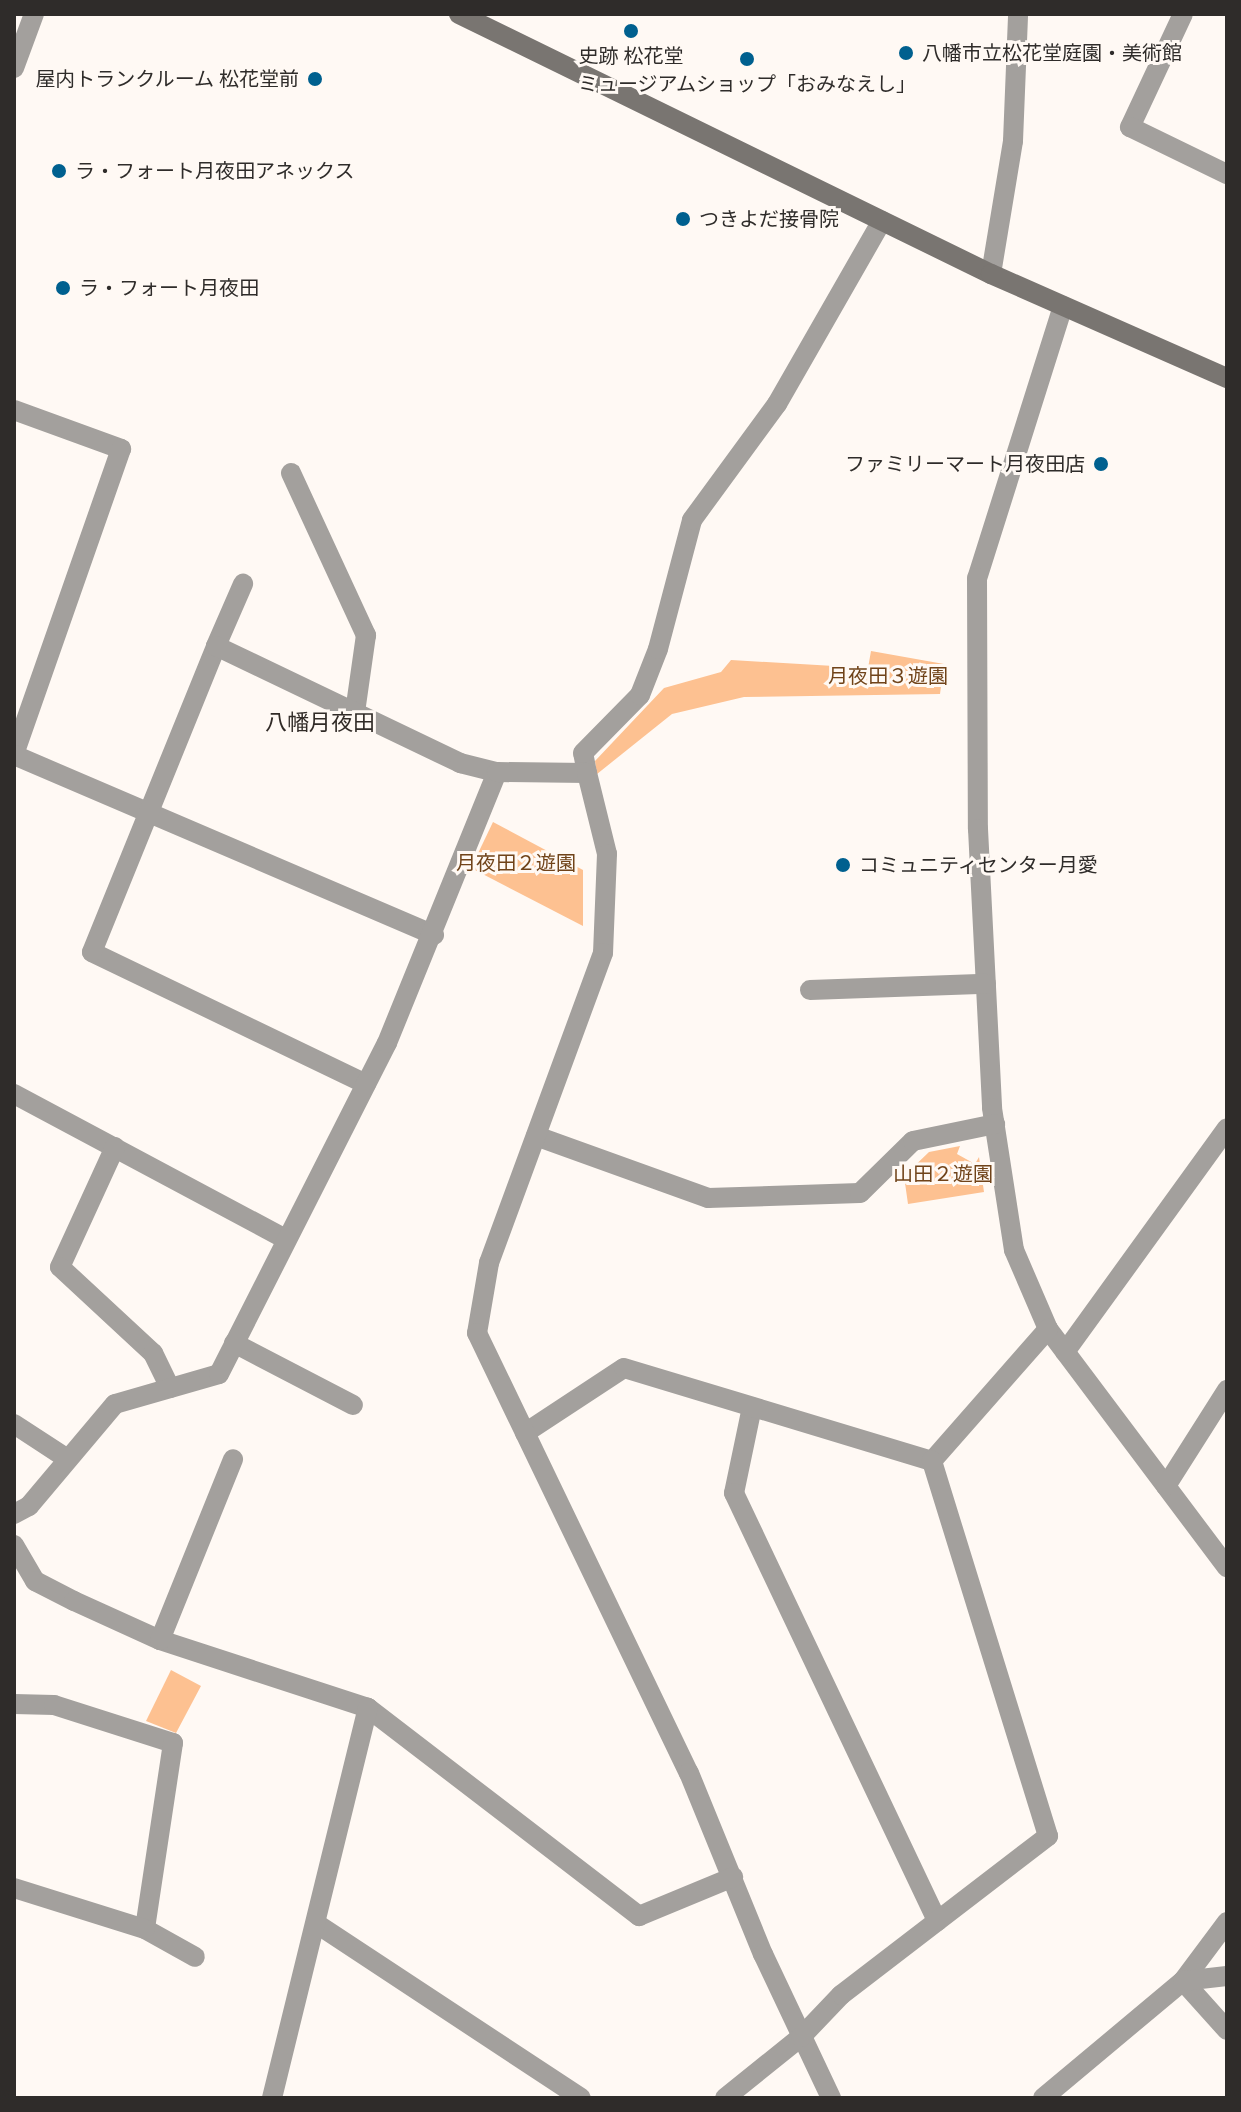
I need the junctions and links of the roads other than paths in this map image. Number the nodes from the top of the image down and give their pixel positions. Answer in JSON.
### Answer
{"nodes":[{"id":1,"x":34,"y":14,"type":"edge"},
{"id":2,"x":459,"y":14,"type":"edge"},
{"id":3,"x":1018,"y":14,"type":"edge"},
{"id":4,"x":1183,"y":14,"type":"edge"},
{"id":5,"x":14,"y":68,"type":"edge"},
{"id":6,"x":1227,"y":174,"type":"edge"},
{"id":7,"x":882,"y":221,"type":"junction"},
{"id":8,"x":991,"y":274,"type":"junction"},
{"id":9,"x":1063,"y":306,"type":"junction"},
{"id":10,"x":1227,"y":378,"type":"edge"},
{"id":11,"x":14,"y":410,"type":"edge"},
{"id":12,"x":291,"y":473,"type":"dead end"},
{"id":13,"x":243,"y":584,"type":"dead end"},
{"id":14,"x":216,"y":646,"type":"junction"},
{"id":15,"x":355,"y":712,"type":"junction"},
{"id":16,"x":497,"y":772,"type":"junction"},
{"id":17,"x":587,"y":773,"type":"junction"},
{"id":18,"x":148,"y":809,"type":"junction"},
{"id":19,"x":434,"y":935,"type":"junction"},
{"id":20,"x":986,"y":984,"type":"junction"},
{"id":21,"x":810,"y":990,"type":"dead end"},
{"id":22,"x":366,"y":1084,"type":"junction"},
{"id":23,"x":14,"y":1094,"type":"edge"},
{"id":24,"x":995,"y":1124,"type":"junction"},
{"id":25,"x":1227,"y":1128,"type":"edge"},
{"id":26,"x":536,"y":1136,"type":"junction"},
{"id":27,"x":115,"y":1147,"type":"junction"},
{"id":28,"x":286,"y":1239,"type":"junction"},
{"id":29,"x":1048,"y":1329,"type":"junction"},
{"id":30,"x":234,"y":1343,"type":"junction"},
{"id":31,"x":1065,"y":1352,"type":"junction"},
{"id":32,"x":170,"y":1388,"type":"junction"},
{"id":33,"x":1227,"y":1390,"type":"edge"},
{"id":34,"x":353,"y":1405,"type":"dead end"},
{"id":35,"x":752,"y":1407,"type":"junction"},
{"id":36,"x":14,"y":1424,"type":"edge"},
{"id":37,"x":525,"y":1433,"type":"junction"},
{"id":38,"x":66,"y":1458,"type":"junction"},
{"id":39,"x":233,"y":1459,"type":"dead end"},
{"id":40,"x":932,"y":1461,"type":"junction"},
{"id":41,"x":1166,"y":1486,"type":"junction"},
{"id":42,"x":14,"y":1514,"type":"edge"},
{"id":43,"x":14,"y":1545,"type":"edge"},
{"id":44,"x":1227,"y":1567,"type":"edge"},
{"id":45,"x":160,"y":1640,"type":"junction"},
{"id":46,"x":14,"y":1704,"type":"edge"},
{"id":47,"x":368,"y":1708,"type":"junction"},
{"id":48,"x":733,"y":1877,"type":"junction"},
{"id":49,"x":14,"y":1888,"type":"edge"},
{"id":50,"x":937,"y":1921,"type":"junction"},
{"id":51,"x":1227,"y":1922,"type":"edge"},
{"id":52,"x":317,"y":1924,"type":"junction"},
{"id":53,"x":145,"y":1929,"type":"junction"},
{"id":54,"x":195,"y":1957,"type":"dead end"},
{"id":55,"x":1227,"y":1976,"type":"edge"},
{"id":56,"x":1183,"y":1981,"type":"junction"},
{"id":57,"x":1227,"y":2030,"type":"edge"},
{"id":58,"x":801,"y":2037,"type":"junction"},
{"id":59,"x":272,"y":2098,"type":"edge"},
{"id":60,"x":581,"y":2098,"type":"edge"},
{"id":61,"x":725,"y":2098,"type":"edge"},
{"id":62,"x":831,"y":2098,"type":"edge"},
{"id":63,"x":1043,"y":2098,"type":"edge"}],
"edges":[{"from":1,"to":5,"type":"street"},
{"from":2,"to":7,"type":"street"},
{"from":3,"to":8,"type":"street"},
{"from":4,"to":6,"type":"street"},
{"from":7,"to":8,"type":"street"},
{"from":7,"to":17,"type":"street"},
{"from":8,"to":9,"type":"street"},
{"from":9,"to":10,"type":"street"},
{"from":9,"to":20,"type":"street"},
{"from":11,"to":18,"type":"street"},
{"from":12,"to":15,"type":"street"},
{"from":13,"to":14,"type":"street"},
{"from":14,"to":15,"type":"street"},
{"from":14,"to":18,"type":"street"},
{"from":15,"to":16,"type":"street"},
{"from":16,"to":17,"type":"street"},
{"from":16,"to":19,"type":"street"},
{"from":17,"to":26,"type":"street"},
{"from":18,"to":19,"type":"street"},
{"from":18,"to":22,"type":"street"},
{"from":19,"to":22,"type":"street"},
{"from":20,"to":21,"type":"street"},
{"from":20,"to":24,"type":"street"},
{"from":22,"to":28,"type":"street"},
{"from":23,"to":27,"type":"street"},
{"from":24,"to":26,"type":"street"},
{"from":24,"to":29,"type":"street"},
{"from":25,"to":31,"type":"street"},
{"from":26,"to":37,"type":"street"},
{"from":27,"to":28,"type":"street"},
{"from":27,"to":32,"type":"street"},
{"from":28,"to":30,"type":"street"},
{"from":29,"to":31,"type":"street"},
{"from":29,"to":40,"type":"street"},
{"from":30,"to":32,"type":"street"},
{"from":30,"to":34,"type":"street"},
{"from":31,"to":41,"type":"street"},
{"from":32,"to":38,"type":"street"},
{"from":33,"to":41,"type":"street"},
{"from":35,"to":37,"type":"street"},
{"from":35,"to":40,"type":"street"},
{"from":35,"to":50,"type":"street"},
{"from":36,"to":38,"type":"street"},
{"from":37,"to":48,"type":"street"},
{"from":38,"to":42,"type":"street"},
{"from":39,"to":45,"type":"street"},
{"from":40,"to":50,"type":"street"},
{"from":41,"to":44,"type":"street"},
{"from":43,"to":45,"type":"street"},
{"from":45,"to":47,"type":"street"},
{"from":46,"to":53,"type":"street"},
{"from":47,"to":48,"type":"street"},
{"from":47,"to":52,"type":"street"},
{"from":48,"to":58,"type":"street"},
{"from":49,"to":53,"type":"street"},
{"from":50,"to":58,"type":"street"},
{"from":51,"to":56,"type":"street"},
{"from":52,"to":59,"type":"street"},
{"from":52,"to":60,"type":"street"},
{"from":53,"to":54,"type":"street"},
{"from":55,"to":56,"type":"street"},
{"from":56,"to":57,"type":"street"},
{"from":56,"to":63,"type":"street"},
{"from":58,"to":61,"type":"street"},
{"from":58,"to":62,"type":"street"}]}
